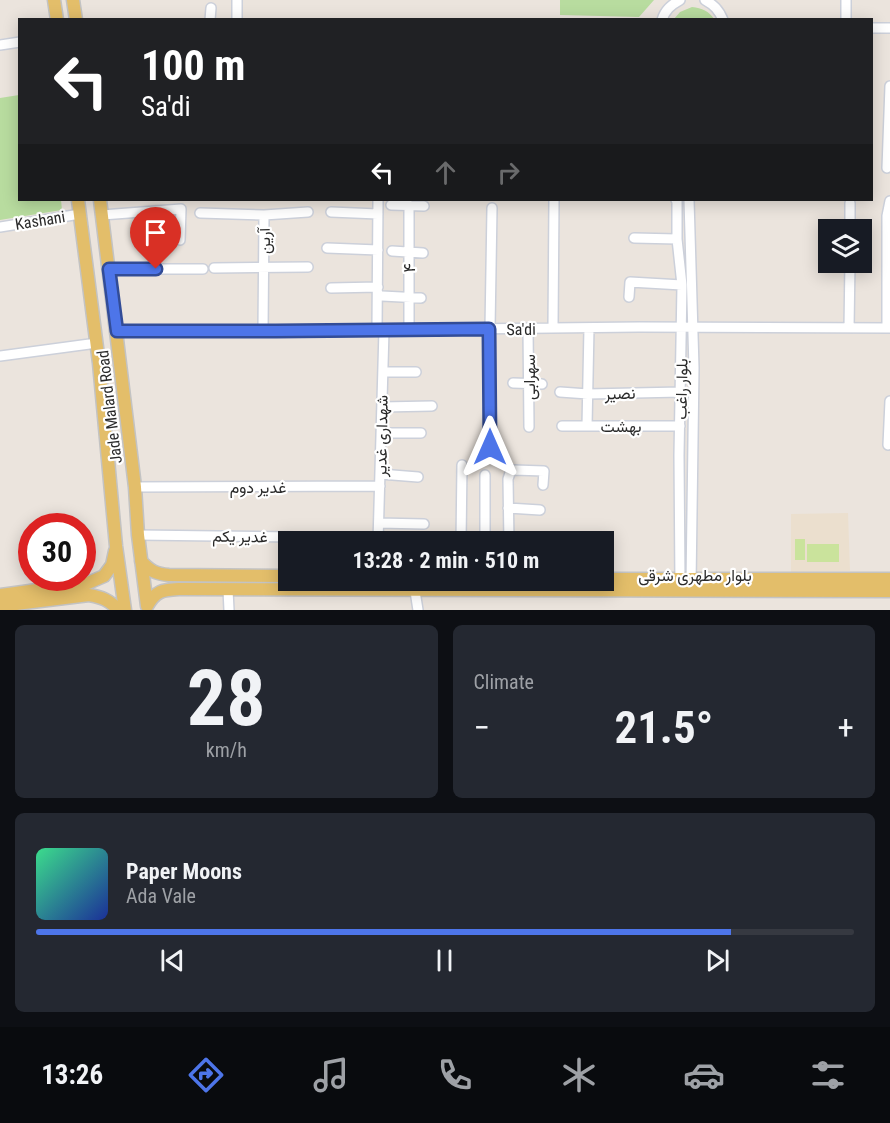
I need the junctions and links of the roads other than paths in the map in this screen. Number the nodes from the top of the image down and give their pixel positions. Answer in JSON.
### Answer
{"nodes":[{"id":1,"x":54,"y":0,"type":"edge"},
{"id":2,"x":73,"y":0,"type":"edge"},
{"id":3,"x":237,"y":0,"type":"edge"},
{"id":4,"x":846,"y":0,"type":"edge"},
{"id":5,"x":676,"y":1,"type":"edge"},
{"id":6,"x":708,"y":1,"type":"edge"},
{"id":7,"x":211,"y":8,"type":"dead end"},
{"id":8,"x":661,"y":17,"type":"edge"},
{"id":9,"x":723,"y":17,"type":"edge"},
{"id":10,"x":57,"y":18,"type":"edge"},
{"id":11,"x":76,"y":18,"type":"edge"},
{"id":12,"x":210,"y":18,"type":"edge"},
{"id":13,"x":237,"y":18,"type":"edge"},
{"id":14,"x":846,"y":18,"type":"edge"},
{"id":15,"x":873,"y":28,"type":"edge"},
{"id":16,"x":890,"y":28,"type":"edge"},
{"id":17,"x":18,"y":42,"type":"edge"},
{"id":18,"x":0,"y":45,"type":"edge"},
{"id":19,"x":890,"y":86,"type":"edge"},
{"id":20,"x":887,"y":168,"type":"dead end"},
{"id":21,"x":78,"y":201,"type":"edge"},
{"id":22,"x":100,"y":201,"type":"edge"},
{"id":23,"x":378,"y":201,"type":"edge"},
{"id":24,"x":554,"y":201,"type":"edge"},
{"id":25,"x":676,"y":201,"type":"edge"},
{"id":26,"x":689,"y":201,"type":"edge"},
{"id":27,"x":890,"y":201,"type":"edge"},
{"id":28,"x":850,"y":203,"type":"dead end"},
{"id":29,"x":391,"y":205,"type":"dead end"},
{"id":30,"x":410,"y":205,"type":"junction"},
{"id":31,"x":424,"y":206,"type":"dead end"},
{"id":32,"x":492,"y":208,"type":"dead end"},
{"id":33,"x":308,"y":212,"type":"dead end"},
{"id":34,"x":330,"y":212,"type":"dead end"},
{"id":35,"x":200,"y":213,"type":"dead end"},
{"id":36,"x":80,"y":214,"type":"junction"},
{"id":37,"x":378,"y":214,"type":"junction"},
{"id":38,"x":102,"y":215,"type":"junction"},
{"id":39,"x":264,"y":215,"type":"junction"},
{"id":40,"x":850,"y":219,"type":"edge"},
{"id":41,"x":0,"y":227,"type":"edge"},
{"id":42,"x":634,"y":238,"type":"dead end"},
{"id":43,"x":677,"y":239,"type":"junction"},
{"id":44,"x":180,"y":240,"type":"dead end"},
{"id":45,"x":327,"y":248,"type":"dead end"},
{"id":46,"x":378,"y":250,"type":"junction"},
{"id":47,"x":392,"y":251,"type":"dead end"},
{"id":48,"x":409,"y":252,"type":"junction"},
{"id":49,"x":423,"y":253,"type":"dead end"},
{"id":50,"x":264,"y":267,"type":"junction"},
{"id":51,"x":308,"y":267,"type":"dead end"},
{"id":52,"x":214,"y":268,"type":"dead end"},
{"id":53,"x":109,"y":269,"type":"junction"},
{"id":54,"x":203,"y":269,"type":"dead end"},
{"id":55,"x":850,"y":273,"type":"edge"},
{"id":56,"x":682,"y":285,"type":"junction"},
{"id":57,"x":331,"y":288,"type":"dead end"},
{"id":58,"x":380,"y":292,"type":"junction"},
{"id":59,"x":409,"y":297,"type":"junction"},
{"id":60,"x":630,"y":297,"type":"dead end"},
{"id":61,"x":421,"y":298,"type":"dead end"},
{"id":62,"x":682,"y":327,"type":"junction"},
{"id":63,"x":693,"y":327,"type":"junction"},
{"id":64,"x":528,"y":328,"type":"junction"},
{"id":65,"x":553,"y":328,"type":"junction"},
{"id":66,"x":589,"y":328,"type":"junction"},
{"id":67,"x":849,"y":328,"type":"junction"},
{"id":68,"x":889,"y":328,"type":"edge"},
{"id":69,"x":489,"y":329,"type":"junction"},
{"id":70,"x":380,"y":330,"type":"junction"},
{"id":71,"x":409,"y":330,"type":"junction"},
{"id":72,"x":117,"y":331,"type":"junction"},
{"id":73,"x":263,"y":331,"type":"junction"},
{"id":74,"x":97,"y":343,"type":"junction"},
{"id":75,"x":0,"y":356,"type":"edge"},
{"id":76,"x":99,"y":363,"type":"junction"},
{"id":77,"x":121,"y":364,"type":"junction"},
{"id":78,"x":383,"y":372,"type":"junction"},
{"id":79,"x":416,"y":372,"type":"dead end"},
{"id":80,"x":513,"y":383,"type":"dead end"},
{"id":81,"x":529,"y":384,"type":"junction"},
{"id":82,"x":542,"y":384,"type":"dead end"},
{"id":83,"x":681,"y":392,"type":"junction"},
{"id":84,"x":560,"y":393,"type":"dead end"},
{"id":85,"x":588,"y":394,"type":"junction"},
{"id":86,"x":890,"y":401,"type":"edge"},
{"id":87,"x":432,"y":406,"type":"dead end"},
{"id":88,"x":382,"y":408,"type":"junction"},
{"id":89,"x":103,"y":412,"type":"junction"},
{"id":90,"x":127,"y":415,"type":"junction"},
{"id":91,"x":562,"y":426,"type":"dead end"},
{"id":92,"x":587,"y":426,"type":"junction"},
{"id":93,"x":680,"y":426,"type":"junction"},
{"id":94,"x":529,"y":427,"type":"dead end"},
{"id":95,"x":381,"y":433,"type":"junction"},
{"id":96,"x":421,"y":433,"type":"dead end"},
{"id":97,"x":888,"y":444,"type":"dead end"},
{"id":98,"x":490,"y":447,"type":"dead end"},
{"id":99,"x":462,"y":465,"type":"dead end"},
{"id":100,"x":380,"y":474,"type":"junction"},
{"id":101,"x":485,"y":475,"type":"dead end"},
{"id":102,"x":418,"y":477,"type":"dead end"},
{"id":103,"x":543,"y":485,"type":"dead end"},
{"id":104,"x":380,"y":486,"type":"junction"},
{"id":105,"x":135,"y":487,"type":"junction"},
{"id":106,"x":508,"y":508,"type":"junction"},
{"id":107,"x":540,"y":510,"type":"dead end"},
{"id":108,"x":379,"y":523,"type":"junction"},
{"id":109,"x":424,"y":524,"type":"dead end"},
{"id":110,"x":379,"y":531,"type":"edge"},
{"id":111,"x":461,"y":531,"type":"edge"},
{"id":112,"x":485,"y":531,"type":"edge"},
{"id":113,"x":509,"y":531,"type":"edge"},
{"id":114,"x":138,"y":535,"type":"junction"},
{"id":115,"x":278,"y":538,"type":"edge"},
{"id":116,"x":116,"y":546,"type":"junction"},
{"id":117,"x":141,"y":561,"type":"junction"},
{"id":118,"x":180,"y":576,"type":"junction"},
{"id":119,"x":278,"y":576,"type":"edge"},
{"id":120,"x":890,"y":579,"type":"edge"},
{"id":121,"x":614,"y":580,"type":"edge"},
{"id":122,"x":96,"y":582,"type":"edge"},
{"id":123,"x":685,"y":585,"type":"junction"},
{"id":124,"x":614,"y":587,"type":"edge"},
{"id":125,"x":180,"y":589,"type":"junction"},
{"id":126,"x":228,"y":590,"type":"junction"},
{"id":127,"x":278,"y":590,"type":"edge"},
{"id":128,"x":59,"y":591,"type":"edge"},
{"id":129,"x":78,"y":591,"type":"edge"},
{"id":130,"x":91,"y":591,"type":"edge"},
{"id":131,"x":415,"y":591,"type":"edge"},
{"id":132,"x":890,"y":591,"type":"edge"},
{"id":133,"x":0,"y":595,"type":"edge"},
{"id":134,"x":0,"y":606,"type":"edge"},
{"id":135,"x":148,"y":608,"type":"edge"},
{"id":136,"x":118,"y":610,"type":"edge"},
{"id":137,"x":125,"y":610,"type":"edge"},
{"id":138,"x":229,"y":610,"type":"edge"},
{"id":139,"x":418,"y":610,"type":"edge"}],
"edges":[{"from":1,"to":10,"type":"main road"},
{"from":2,"to":11,"type":"main road"},
{"from":3,"to":13,"type":"street"},
{"from":4,"to":14,"type":"street"},
{"from":5,"to":8,"type":"street"},
{"from":6,"to":9,"type":"street"},
{"from":7,"to":12,"type":"street"},
{"from":15,"to":16,"type":"street"},
{"from":17,"to":18,"type":"street"},
{"from":19,"to":20,"type":"street"},
{"from":21,"to":36,"type":"main road","name":"Jade Malard Road"},
{"from":22,"to":38,"type":"main road","name":"Jade Malard Road"},
{"from":23,"to":37,"type":"street","name":"شهداری غدیر"},
{"from":24,"to":65,"type":"street"},
{"from":25,"to":43,"type":"street","name":"بلوار راغب"},
{"from":26,"to":63,"type":"street","name":"بلوار راغب"},
{"from":27,"to":68,"type":"street"},
{"from":28,"to":40,"type":"street"},
{"from":29,"to":30,"type":"street"},
{"from":30,"to":31,"type":"street"},
{"from":30,"to":48,"type":"street","name":"۴"},
{"from":32,"to":69,"type":"street"},
{"from":33,"to":39,"type":"street"},
{"from":34,"to":37,"type":"street"},
{"from":35,"to":39,"type":"street","name":"آرین"},
{"from":36,"to":41,"type":"street","name":"Kashani"},
{"from":36,"to":74,"type":"main road","name":"Jade Malard Road"},
{"from":37,"to":46,"type":"street","name":"شهداری غدیر"},
{"from":38,"to":44,"type":"street"},
{"from":38,"to":53,"type":"main road","name":"Jade Malard Road"},
{"from":39,"to":50,"type":"street","name":"آرین"},
{"from":42,"to":43,"type":"street"},
{"from":43,"to":56,"type":"street","name":"بلوار راغب"},
{"from":45,"to":46,"type":"street"},
{"from":46,"to":58,"type":"street","name":"شهداری غدیر"},
{"from":47,"to":48,"type":"street"},
{"from":48,"to":49,"type":"street"},
{"from":48,"to":59,"type":"street","name":"۴"},
{"from":50,"to":51,"type":"street"},
{"from":50,"to":52,"type":"street"},
{"from":50,"to":73,"type":"street","name":"آرین"},
{"from":53,"to":54,"type":"street"},
{"from":53,"to":72,"type":"main road","name":"Jade Malard Road"},
{"from":55,"to":67,"type":"street"},
{"from":56,"to":60,"type":"street"},
{"from":56,"to":62,"type":"street","name":"بلوار راغب"},
{"from":57,"to":58,"type":"street"},
{"from":58,"to":59,"type":"street"},
{"from":58,"to":70,"type":"street","name":"شهداری غدیر"},
{"from":59,"to":61,"type":"street"},
{"from":59,"to":71,"type":"street","name":"۴"},
{"from":62,"to":63,"type":"street","name":"Sa'di"},
{"from":62,"to":66,"type":"street","name":"Sa'di"},
{"from":62,"to":83,"type":"street","name":"بلوار راغب"},
{"from":63,"to":67,"type":"street","name":"Sa'di"},
{"from":63,"to":123,"type":"street","name":"بلوار راغب"},
{"from":64,"to":65,"type":"street","name":"Sa'di"},
{"from":64,"to":69,"type":"street","name":"Sa'di"},
{"from":64,"to":81,"type":"street","name":"سهرابی"},
{"from":65,"to":66,"type":"street","name":"Sa'di"},
{"from":66,"to":85,"type":"street"},
{"from":67,"to":68,"type":"street","name":"Sa'di"},
{"from":69,"to":71,"type":"street","name":"Sa'di"},
{"from":69,"to":98,"type":"street"},
{"from":70,"to":71,"type":"street","name":"Sa'di"},
{"from":70,"to":73,"type":"street","name":"Sa'di"},
{"from":70,"to":78,"type":"street","name":"شهداری غدیر"},
{"from":72,"to":73,"type":"street","name":"Sa'di"},
{"from":72,"to":77,"type":"main road","name":"Jade Malard Road"},
{"from":74,"to":75,"type":"street"},
{"from":74,"to":76,"type":"main road","name":"Jade Malard Road"},
{"from":76,"to":77,"type":"main road"},
{"from":76,"to":89,"type":"main road","name":"Jade Malard Road"},
{"from":77,"to":90,"type":"main road","name":"Jade Malard Road"},
{"from":78,"to":79,"type":"street"},
{"from":78,"to":88,"type":"street","name":"شهداری غدیر"},
{"from":80,"to":81,"type":"street"},
{"from":81,"to":82,"type":"street"},
{"from":81,"to":94,"type":"street","name":"سهرابی"},
{"from":83,"to":85,"type":"street","name":"نصیر"},
{"from":83,"to":93,"type":"street","name":"بلوار راغب"},
{"from":84,"to":85,"type":"street","name":"نصیر"},
{"from":85,"to":92,"type":"street"},
{"from":86,"to":97,"type":"street"},
{"from":87,"to":88,"type":"street"},
{"from":88,"to":95,"type":"street","name":"شهداری غدیر"},
{"from":89,"to":90,"type":"main road"},
{"from":89,"to":116,"type":"main road","name":"Jade Malard Road"},
{"from":90,"to":105,"type":"main road","name":"Jade Malard Road"},
{"from":91,"to":92,"type":"street","name":"بهشت"},
{"from":92,"to":93,"type":"street","name":"بهشت"},
{"from":93,"to":123,"type":"street","name":"بلوار راغب"},
{"from":95,"to":96,"type":"street"},
{"from":95,"to":100,"type":"street","name":"شهداری غدیر"},
{"from":99,"to":111,"type":"street"},
{"from":100,"to":102,"type":"street"},
{"from":100,"to":104,"type":"street","name":"شهداری غدیر"},
{"from":101,"to":112,"type":"street"},
{"from":103,"to":106,"type":"street"},
{"from":104,"to":105,"type":"street","name":"غدیر دوم"},
{"from":104,"to":108,"type":"street","name":"شهداری غدیر"},
{"from":105,"to":114,"type":"main road","name":"Jade Malard Road"},
{"from":106,"to":107,"type":"street"},
{"from":106,"to":113,"type":"street"},
{"from":108,"to":109,"type":"street"},
{"from":108,"to":110,"type":"street","name":"شهداری غدیر"},
{"from":114,"to":115,"type":"street","name":"غدیر یکم"},
{"from":114,"to":117,"type":"main road","name":"Jade Malard Road"},
{"from":116,"to":122,"type":"main road"},
{"from":116,"to":137,"type":"main road","name":"Jade Malard Road"},
{"from":117,"to":118,"type":"main road"},
{"from":117,"to":135,"type":"main road","name":"Jade Malard Road"},
{"from":118,"to":119,"type":"main road"},
{"from":118,"to":125,"type":"main road"},
{"from":120,"to":123,"type":"main road","name":"بلوار مطهری شرقی"},
{"from":121,"to":123,"type":"main road","name":"بلوار مطهری شرقی"},
{"from":123,"to":124,"type":"main road","name":"بلوار مطهری شرقی"},
{"from":123,"to":132,"type":"main road","name":"بلوار مطهری شرقی"},
{"from":125,"to":126,"type":"main road","name":"بلوار مطهری شرقی"},
{"from":125,"to":135,"type":"main road","name":"بلوار مطهری شرقی"},
{"from":126,"to":127,"type":"main road","name":"بلوار مطهری شرقی"},
{"from":126,"to":138,"type":"street"},
{"from":128,"to":133,"type":"main road"},
{"from":129,"to":134,"type":"main road"},
{"from":130,"to":136,"type":"main road"},
{"from":131,"to":139,"type":"street"}]}
